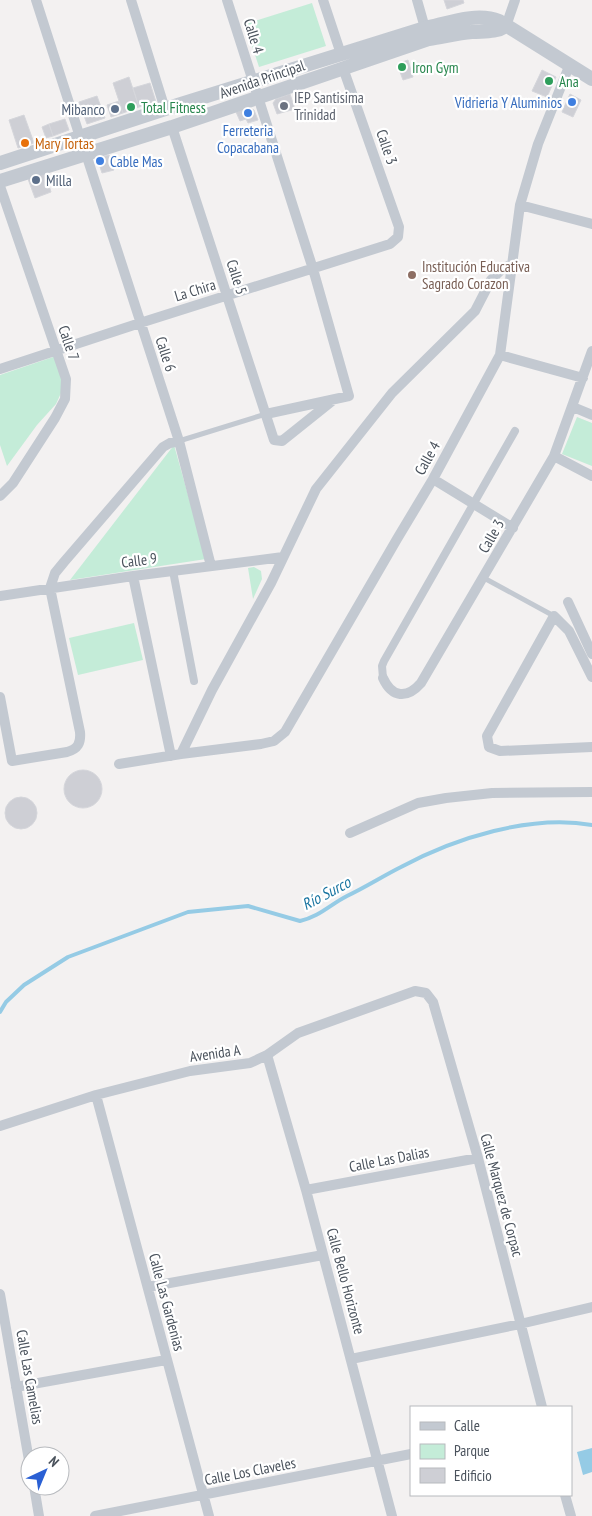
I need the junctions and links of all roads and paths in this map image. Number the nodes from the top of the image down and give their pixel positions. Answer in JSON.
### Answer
{"nodes":[{"id":1,"x":36,"y":0,"type":"edge"},
{"id":2,"x":131,"y":0,"type":"edge"},
{"id":3,"x":227,"y":0,"type":"edge"},
{"id":4,"x":323,"y":0,"type":"edge"},
{"id":5,"x":417,"y":0,"type":"edge"},
{"id":6,"x":515,"y":0,"type":"edge"},
{"id":7,"x":506,"y":26,"type":"junction"},
{"id":8,"x":425,"y":28,"type":"junction"},
{"id":9,"x":342,"y":61,"type":"junction"},
{"id":10,"x":570,"y":64,"type":"junction"},
{"id":11,"x":592,"y":79,"type":"edge"},
{"id":12,"x":253,"y":82,"type":"junction"},
{"id":13,"x":258,"y":97,"type":"junction"},
{"id":14,"x":165,"y":109,"type":"junction"},
{"id":15,"x":172,"y":127,"type":"junction"},
{"id":16,"x":80,"y":137,"type":"junction"},
{"id":17,"x":86,"y":154,"type":"junction"},
{"id":18,"x":0,"y":163,"type":"edge"},
{"id":19,"x":0,"y":181,"type":"edge"},
{"id":20,"x":0,"y":186,"type":"edge"},
{"id":21,"x":520,"y":205,"type":"junction"},
{"id":22,"x":592,"y":224,"type":"edge"},
{"id":23,"x":398,"y":237,"type":"joint"},
{"id":24,"x":512,"y":264,"type":"junction"},
{"id":25,"x":313,"y":269,"type":"junction"},
{"id":26,"x":228,"y":295,"type":"junction"},
{"id":27,"x":140,"y":323,"type":"junction"},
{"id":28,"x":55,"y":350,"type":"junction"},
{"id":29,"x":592,"y":351,"type":"edge"},
{"id":30,"x":500,"y":355,"type":"junction"},
{"id":31,"x":0,"y":369,"type":"edge"},
{"id":32,"x":583,"y":378,"type":"junction"},
{"id":33,"x":334,"y":400,"type":"junction"},
{"id":34,"x":573,"y":408,"type":"junction"},
{"id":35,"x":266,"y":414,"type":"junction"},
{"id":36,"x":592,"y":415,"type":"edge"},
{"id":37,"x":514,"y":430,"type":"dead end"},
{"id":38,"x":179,"y":441,"type":"junction"},
{"id":39,"x":554,"y":456,"type":"junction"},
{"id":40,"x":592,"y":476,"type":"edge"},
{"id":41,"x":433,"y":479,"type":"junction"},
{"id":42,"x":0,"y":496,"type":"edge"},
{"id":43,"x":473,"y":503,"type":"junction"},
{"id":44,"x":513,"y":528,"type":"junction"},
{"id":45,"x":283,"y":557,"type":"junction"},
{"id":46,"x":211,"y":566,"type":"junction"},
{"id":47,"x":174,"y":571,"type":"junction"},
{"id":48,"x":133,"y":576,"type":"junction"},
{"id":49,"x":484,"y":578,"type":"junction"},
{"id":50,"x":50,"y":588,"type":"junction"},
{"id":51,"x":0,"y":596,"type":"edge"},
{"id":52,"x":568,"y":602,"type":"dead end"},
{"id":53,"x":554,"y":616,"type":"junction"},
{"id":54,"x":592,"y":654,"type":"edge"},
{"id":55,"x":592,"y":677,"type":"edge"},
{"id":56,"x":383,"y":678,"type":"joint"},
{"id":57,"x":194,"y":681,"type":"dead end"},
{"id":58,"x":0,"y":697,"type":"edge"},
{"id":59,"x":592,"y":747,"type":"edge"},
{"id":60,"x":176,"y":755,"type":"junction"},
{"id":61,"x":119,"y":764,"type":"dead end"},
{"id":62,"x":592,"y":792,"type":"edge"},
{"id":63,"x":350,"y":833,"type":"dead end"},
{"id":64,"x":426,"y":993,"type":"joint"},
{"id":65,"x":267,"y":1055,"type":"junction"},
{"id":66,"x":96,"y":1095,"type":"junction"},
{"id":67,"x":0,"y":1126,"type":"edge"},
{"id":68,"x":478,"y":1158,"type":"junction"},
{"id":69,"x":306,"y":1190,"type":"junction"},
{"id":70,"x":323,"y":1256,"type":"junction"},
{"id":71,"x":148,"y":1287,"type":"junction"},
{"id":72,"x":0,"y":1294,"type":"edge"},
{"id":73,"x":592,"y":1307,"type":"edge"},
{"id":74,"x":520,"y":1324,"type":"junction"},
{"id":75,"x":4,"y":1347,"type":"edge"},
{"id":76,"x":350,"y":1359,"type":"junction"},
{"id":77,"x":166,"y":1360,"type":"junction"},
{"id":78,"x":16,"y":1387,"type":"junction"},
{"id":79,"x":542,"y":1406,"type":"edge"},
{"id":80,"x":26,"y":1446,"type":"edge"},
{"id":81,"x":410,"y":1454,"type":"edge"},
{"id":82,"x":378,"y":1460,"type":"junction"},
{"id":83,"x":36,"y":1496,"type":"edge"},
{"id":84,"x":203,"y":1496,"type":"junction"},
{"id":85,"x":565,"y":1496,"type":"edge"},
{"id":86,"x":39,"y":1516,"type":"edge"},
{"id":87,"x":95,"y":1516,"type":"edge"},
{"id":88,"x":209,"y":1516,"type":"edge"},
{"id":89,"x":392,"y":1516,"type":"edge"},
{"id":90,"x":571,"y":1516,"type":"edge"}],
"edges":[{"from":1,"to":16,"type":"street"},
{"from":2,"to":14,"type":"street"},
{"from":3,"to":12,"type":"street","name":"Calle 4"},
{"from":4,"to":9,"type":"street","name":"Calle 3"},
{"from":5,"to":8,"type":"street"},
{"from":6,"to":7,"type":"street"},
{"from":7,"to":8,"type":"street","name":"Avenida Principal"},
{"from":7,"to":9,"type":"street","name":"Avenida Principal"},
{"from":7,"to":10,"type":"street","name":"Avenida Principal"},
{"from":8,"to":9,"type":"street","name":"Avenida Principal"},
{"from":9,"to":12,"type":"street","name":"Avenida Principal"},
{"from":9,"to":13,"type":"street","name":"Avenida Principal"},
{"from":9,"to":23,"type":"street","name":"Calle 3"},
{"from":10,"to":11,"type":"street","name":"Avenida Principal"},
{"from":10,"to":21,"type":"street","name":"Calle 4"},
{"from":12,"to":13,"type":"street","name":"Calle 4"},
{"from":12,"to":14,"type":"street","name":"Avenida Principal"},
{"from":13,"to":15,"type":"street","name":"Avenida Principal"},
{"from":13,"to":25,"type":"street","name":"Calle 4"},
{"from":14,"to":16,"type":"street","name":"Avenida Principal"},
{"from":15,"to":17,"type":"street","name":"Avenida Principal"},
{"from":15,"to":26,"type":"street","name":"Calle 5"},
{"from":16,"to":18,"type":"street","name":"Avenida Principal"},
{"from":17,"to":19,"type":"street","name":"Avenida Principal"},
{"from":17,"to":27,"type":"street","name":"Calle 6"},
{"from":20,"to":28,"type":"street","name":"Calle 7"},
{"from":21,"to":22,"type":"street"},
{"from":21,"to":24,"type":"street","name":"Calle 4"},
{"from":23,"to":25,"type":"street","name":"La Chira"},
{"from":24,"to":30,"type":"street","name":"Calle 4"},
{"from":24,"to":45,"type":"street"},
{"from":25,"to":26,"type":"street","name":"La Chira"},
{"from":25,"to":33,"type":"street","name":"Calle 4"},
{"from":26,"to":27,"type":"street","name":"La Chira"},
{"from":26,"to":35,"type":"street","name":"Calle 5"},
{"from":27,"to":28,"type":"street","name":"La Chira"},
{"from":27,"to":38,"type":"street","name":"Calle 6"},
{"from":28,"to":31,"type":"street","name":"La Chira"},
{"from":28,"to":42,"type":"street","name":"Calle 7"},
{"from":29,"to":32,"type":"street","name":"Calle 3"},
{"from":30,"to":32,"type":"street"},
{"from":30,"to":41,"type":"street","name":"Calle 4"},
{"from":32,"to":34,"type":"street","name":"Calle 3"},
{"from":33,"to":35,"type":"street"},
{"from":33,"to":35,"type":"street","name":"Calle 5"},
{"from":34,"to":36,"type":"street"},
{"from":34,"to":39,"type":"street","name":"Calle 3"},
{"from":35,"to":38,"type":"lane"},
{"from":37,"to":43,"type":"street"},
{"from":38,"to":46,"type":"street","name":"Calle 6"},
{"from":38,"to":50,"type":"street"},
{"from":39,"to":40,"type":"street"},
{"from":39,"to":44,"type":"street","name":"Calle 3"},
{"from":41,"to":43,"type":"street"},
{"from":41,"to":60,"type":"street","name":"Calle 4"},
{"from":43,"to":44,"type":"street"},
{"from":43,"to":56,"type":"street"},
{"from":44,"to":49,"type":"street","name":"Calle 3"},
{"from":45,"to":46,"type":"street","name":"Calle 9"},
{"from":45,"to":60,"type":"street"},
{"from":46,"to":47,"type":"street","name":"Calle 9"},
{"from":47,"to":48,"type":"street","name":"Calle 9"},
{"from":47,"to":57,"type":"street"},
{"from":48,"to":50,"type":"street","name":"Calle 9"},
{"from":48,"to":60,"type":"street"},
{"from":49,"to":53,"type":"lane"},
{"from":49,"to":56,"type":"street","name":"Calle 3"},
{"from":50,"to":51,"type":"street","name":"Calle 9"},
{"from":50,"to":58,"type":"street"},
{"from":52,"to":54,"type":"street"},
{"from":53,"to":55,"type":"street"},
{"from":53,"to":59,"type":"street"},
{"from":60,"to":61,"type":"street","name":"Calle 4"},
{"from":62,"to":63,"type":"street"},
{"from":64,"to":65,"type":"street","name":"Avenida A"},
{"from":64,"to":68,"type":"street","name":"Calle Marquez de Corpac"},
{"from":65,"to":66,"type":"street","name":"Avenida A"},
{"from":65,"to":69,"type":"street","name":"Calle Bello Horizonte"},
{"from":66,"to":67,"type":"street","name":"Avenida A"},
{"from":66,"to":71,"type":"street","name":"Calle Las Gardenias"},
{"from":68,"to":69,"type":"street","name":"Calle Las Dalias"},
{"from":68,"to":74,"type":"street","name":"Calle Marquez de Corpac"},
{"from":69,"to":70,"type":"street","name":"Calle Bello Horizonte"},
{"from":70,"to":71,"type":"street"},
{"from":70,"to":76,"type":"street","name":"Calle Bello Horizonte"},
{"from":71,"to":77,"type":"street","name":"Calle Las Gardenias"},
{"from":72,"to":75,"type":"street","name":"Calle Las Camelias"},
{"from":73,"to":74,"type":"street"},
{"from":74,"to":76,"type":"street"},
{"from":74,"to":79,"type":"street","name":"Calle Marquez de Corpac"},
{"from":75,"to":78,"type":"street","name":"Calle Las Camelias"},
{"from":76,"to":82,"type":"street","name":"Calle Bello Horizonte"},
{"from":77,"to":78,"type":"street"},
{"from":77,"to":84,"type":"street","name":"Calle Las Gardenias"},
{"from":78,"to":80,"type":"street","name":"Calle Las Camelias"},
{"from":81,"to":82,"type":"street","name":"Calle Los Claveles"},
{"from":82,"to":84,"type":"street","name":"Calle Los Claveles"},
{"from":82,"to":89,"type":"street","name":"Calle Bello Horizonte"},
{"from":83,"to":86,"type":"street"},
{"from":84,"to":87,"type":"street","name":"Calle Los Claveles"},
{"from":84,"to":88,"type":"street","name":"Calle Las Gardenias"},
{"from":85,"to":90,"type":"street"}]}
